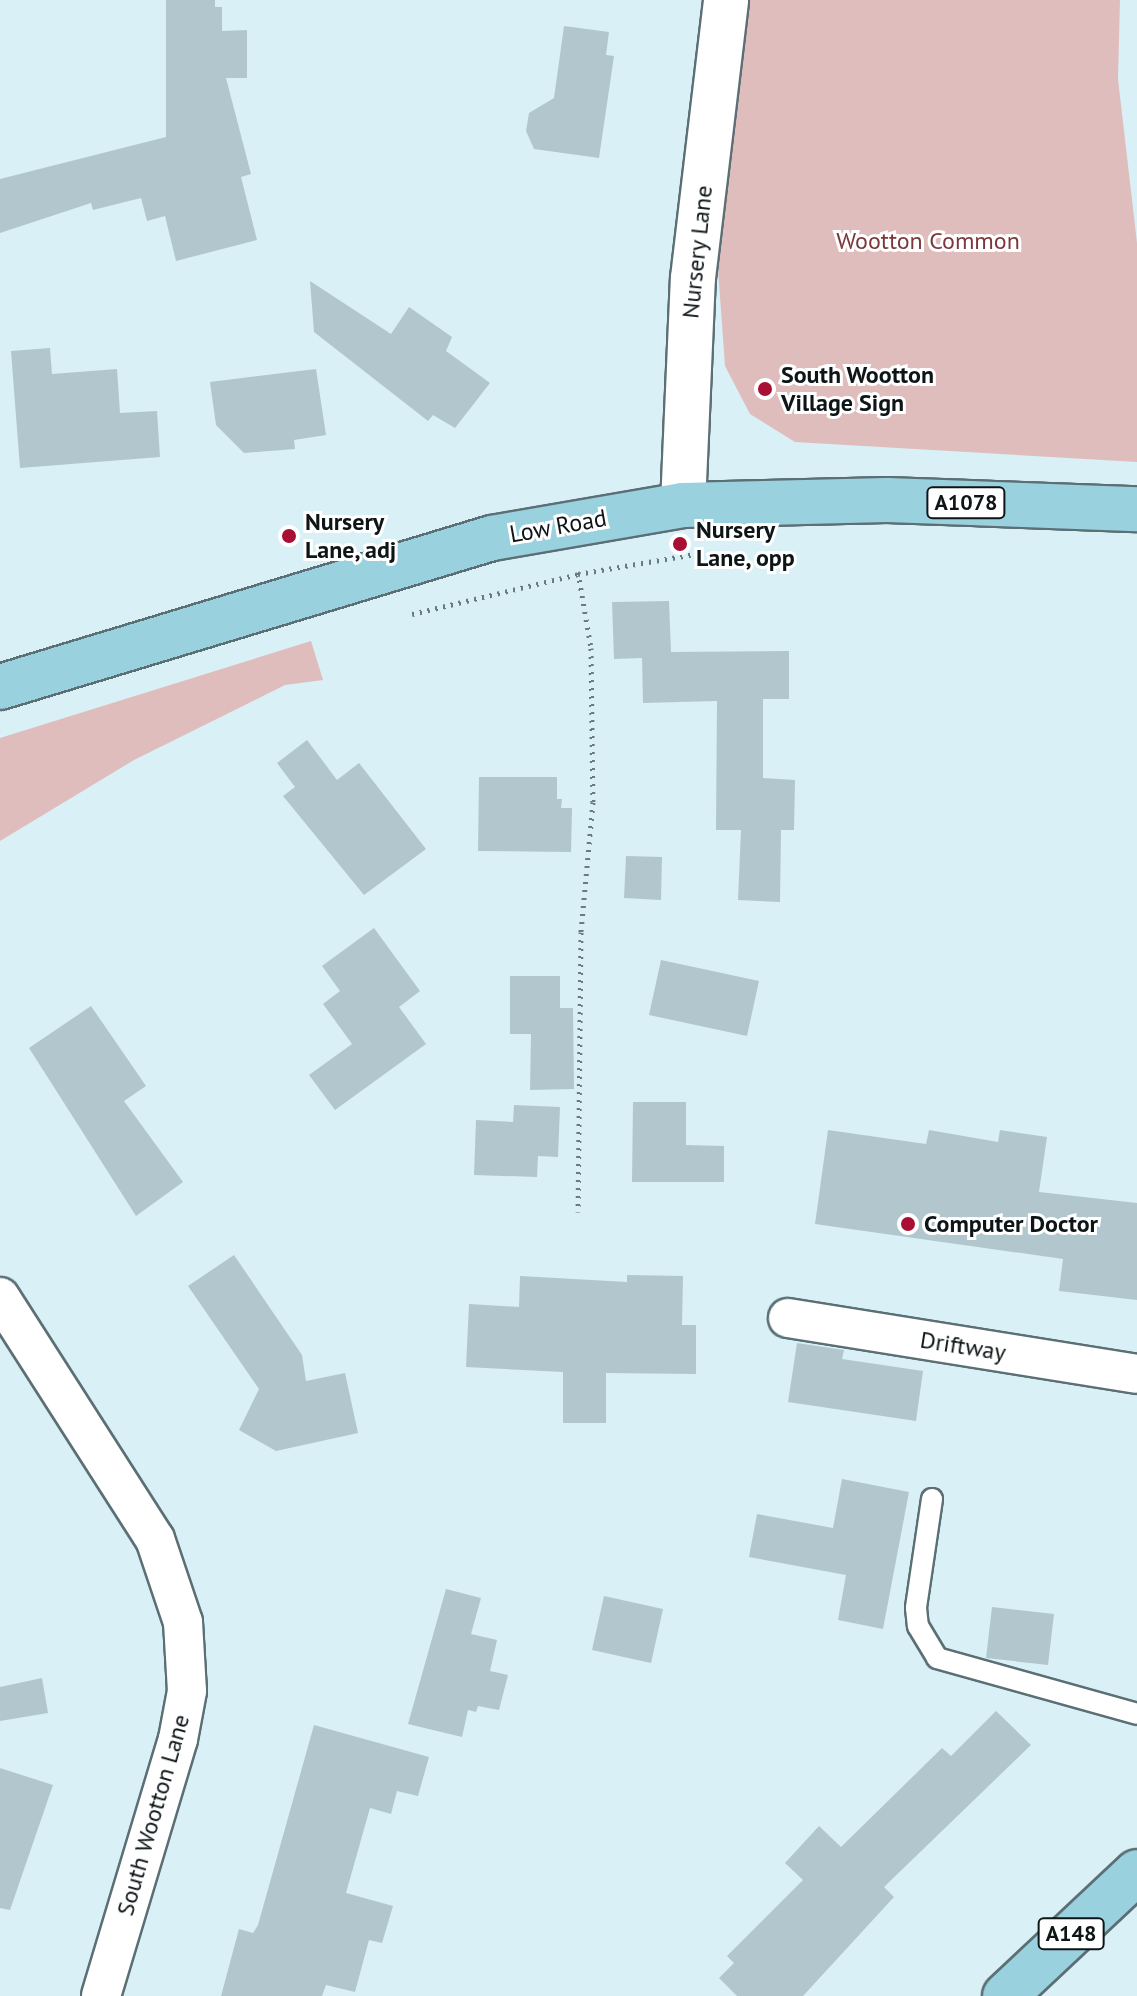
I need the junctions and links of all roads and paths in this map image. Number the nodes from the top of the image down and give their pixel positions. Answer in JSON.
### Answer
{"nodes":[{"id":1,"x":726,"y":0,"type":"edge"},
{"id":2,"x":683,"y":505,"type":"junction"},
{"id":3,"x":1137,"y":509,"type":"edge"},
{"id":4,"x":569,"y":524,"type":"junction"},
{"id":5,"x":710,"y":552,"type":"dead end"},
{"id":6,"x":578,"y":574,"type":"junction"},
{"id":7,"x":408,"y":615,"type":"dead end"},
{"id":8,"x":0,"y":687,"type":"edge"},
{"id":9,"x":578,"y":1212,"type":"dead end"},
{"id":10,"x":5,"y":1316,"type":"edge"},
{"id":11,"x":788,"y":1318,"type":"dead end"},
{"id":12,"x":1137,"y":1374,"type":"edge"},
{"id":13,"x":932,"y":1499,"type":"dead end"},
{"id":14,"x":1137,"y":1714,"type":"edge"},
{"id":15,"x":1137,"y":1872,"type":"edge"},
{"id":16,"x":101,"y":1996,"type":"edge"},
{"id":17,"x":1005,"y":1996,"type":"edge"}],
"edges":[{"from":1,"to":2,"type":"street","name":"Nursery Lane"},
{"from":2,"to":3,"type":"main road","name":"Low Road","number":"A1078"},
{"from":2,"to":4,"type":"main road","name":"Low Road","number":"A1078"},
{"from":4,"to":6,"type":"path"},
{"from":4,"to":8,"type":"main road","name":"Low Road","number":"A1078"},
{"from":5,"to":6,"type":"path"},
{"from":6,"to":7,"type":"path"},
{"from":6,"to":9,"type":"path"},
{"from":10,"to":16,"type":"street","name":"South Wootton Lane"},
{"from":11,"to":12,"type":"street","name":"Driftway"},
{"from":13,"to":14,"type":"lane"},
{"from":15,"to":17,"type":"main road","number":"A148"}]}
